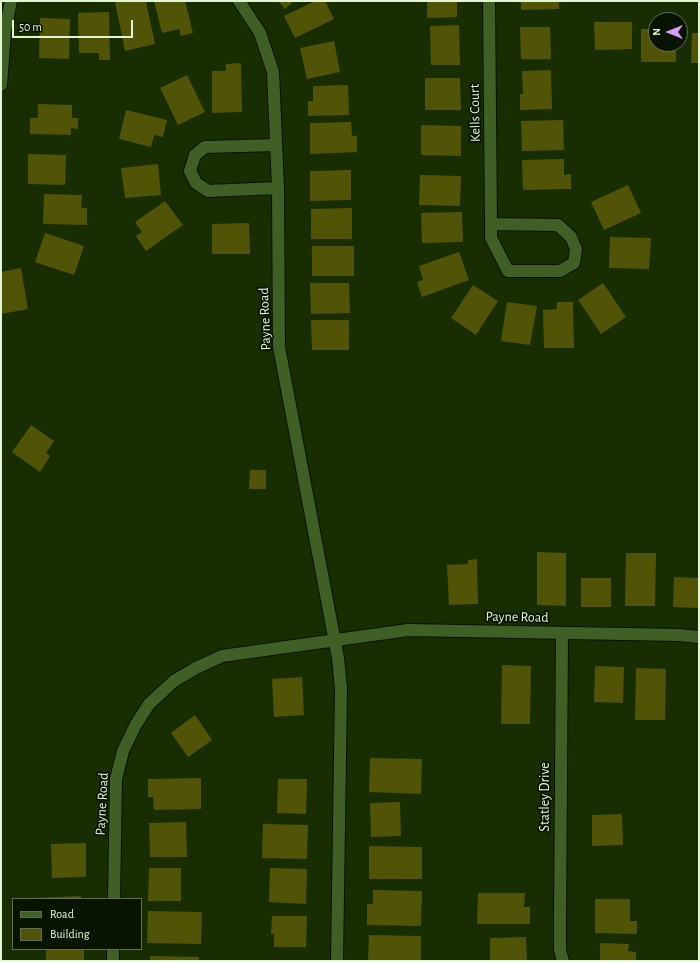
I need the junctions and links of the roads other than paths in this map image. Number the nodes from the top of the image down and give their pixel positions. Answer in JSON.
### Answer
{"nodes":[{"id":1,"x":11,"y":1,"type":"edge"},
{"id":2,"x":239,"y":1,"type":"edge"},
{"id":3,"x":489,"y":1,"type":"edge"},
{"id":4,"x":1,"y":85,"type":"edge"},
{"id":5,"x":276,"y":145,"type":"junction"},
{"id":6,"x":278,"y":188,"type":"junction"},
{"id":7,"x":491,"y":224,"type":"junction"},
{"id":8,"x":562,"y":633,"type":"junction"},
{"id":9,"x":699,"y":637,"type":"edge"},
{"id":10,"x":334,"y":640,"type":"junction"},
{"id":11,"x":114,"y":898,"type":"edge"},
{"id":12,"x":113,"y":950,"type":"edge"},
{"id":13,"x":113,"y":961,"type":"edge"},
{"id":14,"x":337,"y":961,"type":"edge"},
{"id":15,"x":563,"y":961,"type":"edge"}],
"edges":[{"from":1,"to":4,"type":"street"},
{"from":2,"to":5,"type":"street","name":"Payne Road"},
{"from":3,"to":7,"type":"street","name":"Kells Court"},
{"from":5,"to":6,"type":"street","name":"Payne Road"},
{"from":5,"to":6,"type":"street"},
{"from":6,"to":10,"type":"street","name":"Payne Road"},
{"from":7,"to":7,"type":"street","name":"Kells Court"},
{"from":8,"to":9,"type":"street","name":"Payne Road"},
{"from":8,"to":10,"type":"street","name":"Payne Road"},
{"from":8,"to":15,"type":"street","name":"Statley Drive"},
{"from":10,"to":11,"type":"street","name":"Payne Road"},
{"from":10,"to":14,"type":"street","name":"Payne Road"},
{"from":12,"to":13,"type":"street"}]}
